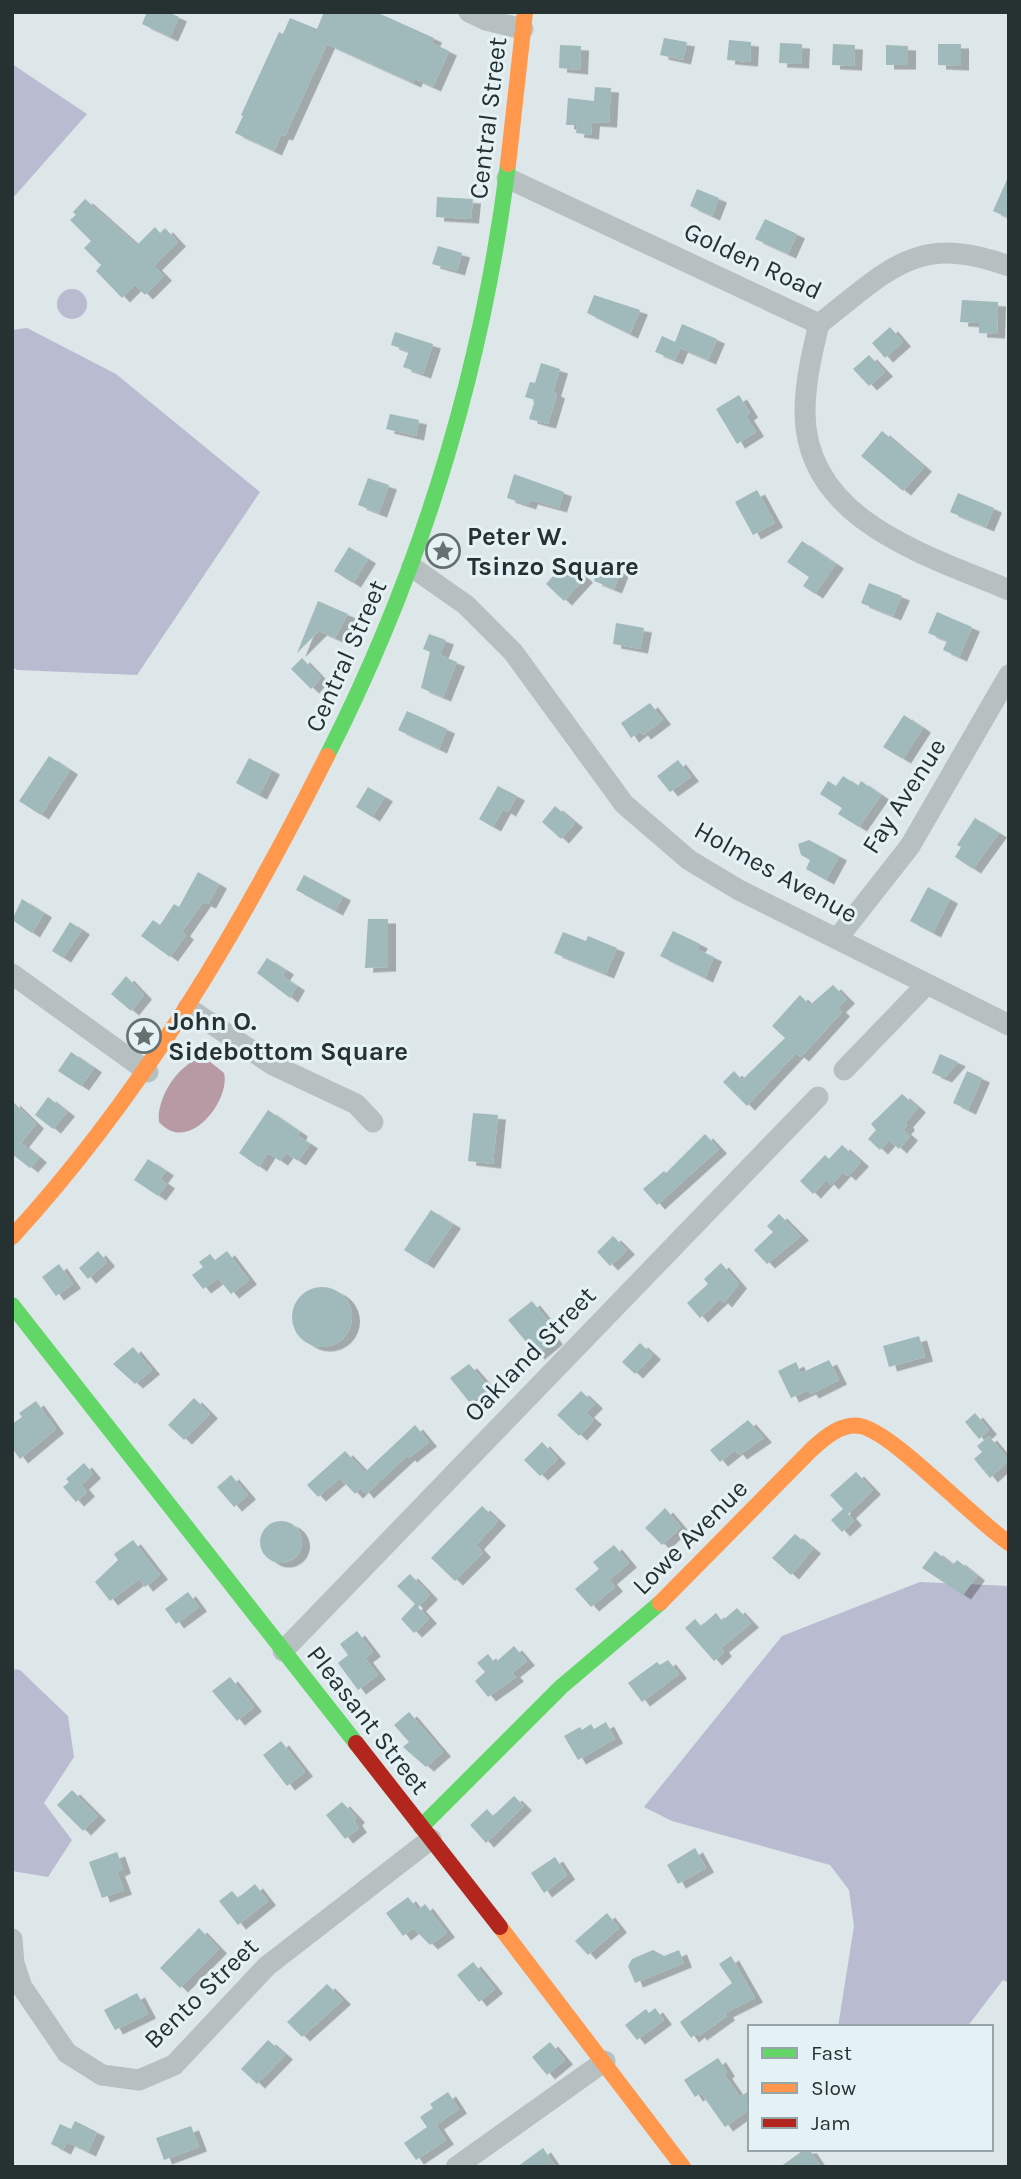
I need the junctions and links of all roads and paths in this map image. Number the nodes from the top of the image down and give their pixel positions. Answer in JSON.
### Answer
{"nodes":[{"id":1,"x":469,"y":12,"type":"edge"},
{"id":2,"x":524,"y":21,"type":"edge"},
{"id":3,"x":507,"y":178,"type":"junction"},
{"id":4,"x":1009,"y":266,"type":"edge"},
{"id":5,"x":819,"y":324,"type":"junction"},
{"id":6,"x":412,"y":566,"type":"junction"},
{"id":7,"x":1009,"y":590,"type":"edge"},
{"id":8,"x":1009,"y":675,"type":"edge"},
{"id":9,"x":837,"y":939,"type":"junction"},
{"id":10,"x":12,"y":974,"type":"edge"},
{"id":11,"x":927,"y":984,"type":"junction"},
{"id":12,"x":188,"y":1008,"type":"junction"},
{"id":13,"x":1009,"y":1025,"type":"edge"},
{"id":14,"x":844,"y":1070,"type":"dead end"},
{"id":15,"x":148,"y":1072,"type":"junction"},
{"id":16,"x":818,"y":1097,"type":"dead end"},
{"id":17,"x":373,"y":1122,"type":"dead end"},
{"id":18,"x":12,"y":1237,"type":"edge"},
{"id":19,"x":12,"y":1305,"type":"edge"},
{"id":20,"x":1009,"y":1543,"type":"edge"},
{"id":21,"x":283,"y":1651,"type":"junction"},
{"id":22,"x":426,"y":1833,"type":"junction"},
{"id":23,"x":12,"y":1939,"type":"edge"},
{"id":24,"x":605,"y":2061,"type":"junction"},
{"id":25,"x":456,"y":2167,"type":"edge"},
{"id":26,"x":683,"y":2167,"type":"edge"}],
"edges":[{"from":1,"to":2,"type":"street"},
{"from":2,"to":3,"type":"main road","name":"Central Street"},
{"from":3,"to":5,"type":"street","name":"Golden Road"},
{"from":3,"to":6,"type":"main road","name":"Central Street"},
{"from":4,"to":5,"type":"street","name":"Golden Road"},
{"from":5,"to":7,"type":"street"},
{"from":6,"to":9,"type":"street","name":"Holmes Avenue"},
{"from":6,"to":12,"type":"main road","name":"Central Street"},
{"from":8,"to":9,"type":"street","name":"Fay Avenue"},
{"from":9,"to":11,"type":"street","name":"Holmes Avenue"},
{"from":10,"to":15,"type":"street"},
{"from":11,"to":13,"type":"street","name":"Holmes Avenue"},
{"from":11,"to":14,"type":"street"},
{"from":12,"to":15,"type":"main road","name":"Central Street"},
{"from":12,"to":17,"type":"street"},
{"from":15,"to":18,"type":"main road","name":"Central Street"},
{"from":16,"to":21,"type":"street","name":"Oakland Street"},
{"from":19,"to":21,"type":"main road","name":"Pleasant Street"},
{"from":20,"to":22,"type":"main road","name":"Lowe Avenue"},
{"from":21,"to":22,"type":"main road","name":"Pleasant Street"},
{"from":22,"to":23,"type":"street","name":"Bento Street"},
{"from":22,"to":24,"type":"main road","name":"Pleasant Street"},
{"from":24,"to":25,"type":"street"},
{"from":24,"to":26,"type":"main road","name":"Pleasant Street"}]}
